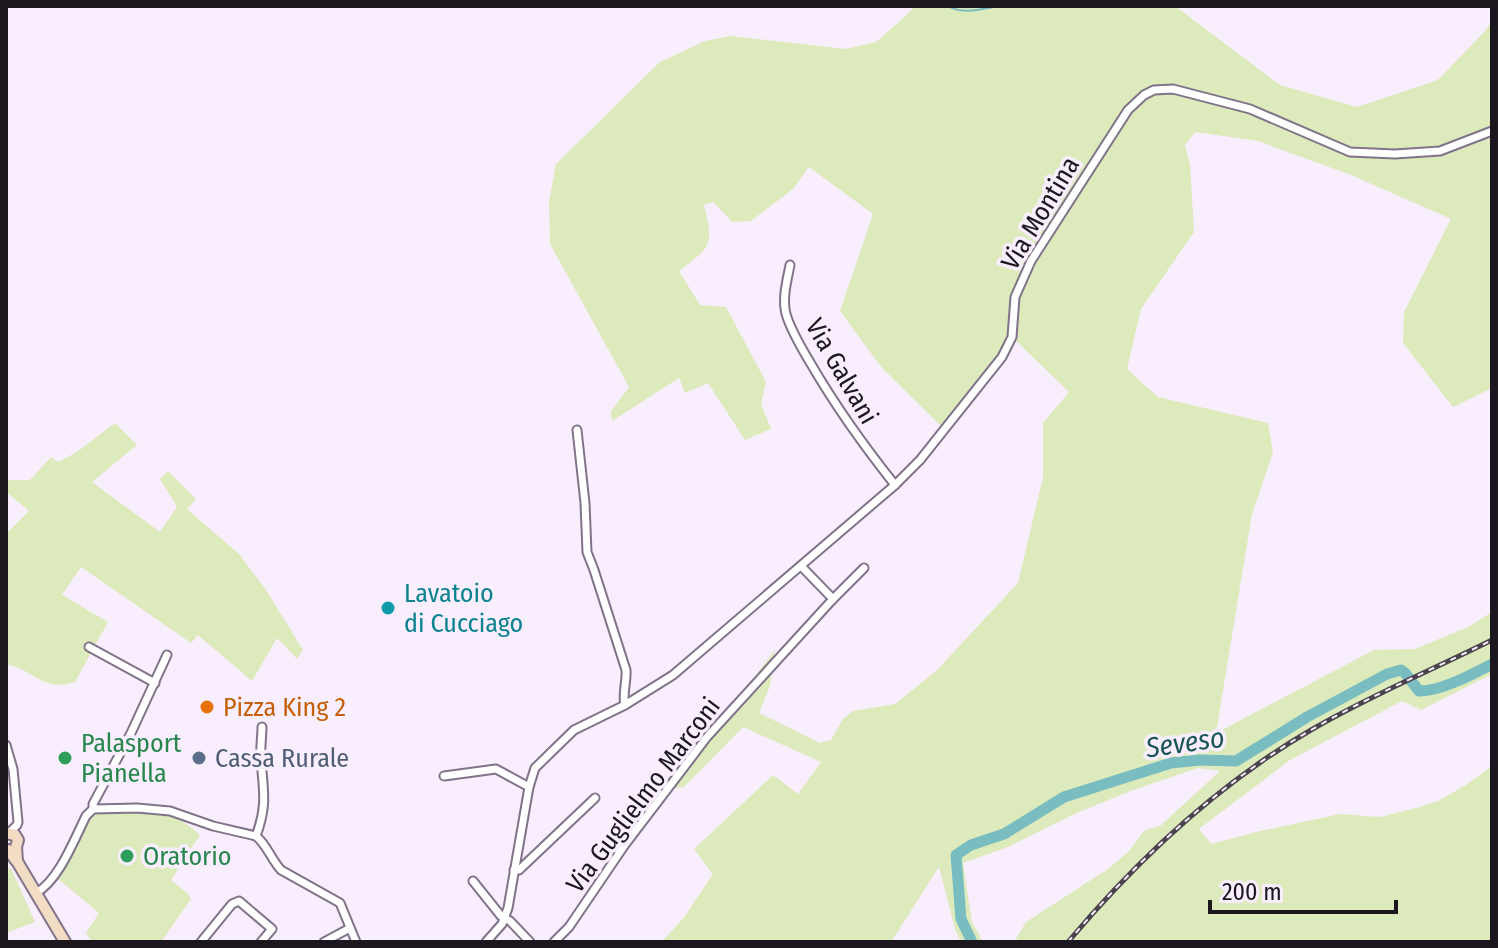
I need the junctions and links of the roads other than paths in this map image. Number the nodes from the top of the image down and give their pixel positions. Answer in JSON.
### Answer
{"nodes":[{"id":1,"x":1492,"y":131,"type":"edge"},
{"id":2,"x":790,"y":265,"type":"dead end"},
{"id":3,"x":577,"y":430,"type":"dead end"},
{"id":4,"x":895,"y":485,"type":"junction"},
{"id":5,"x":801,"y":566,"type":"junction"},
{"id":6,"x":864,"y":568,"type":"dead end"},
{"id":7,"x":833,"y":599,"type":"junction"},
{"id":8,"x":89,"y":647,"type":"dead end"},
{"id":9,"x":167,"y":655,"type":"dead end"},
{"id":10,"x":155,"y":683,"type":"junction"},
{"id":11,"x":625,"y":705,"type":"junction"},
{"id":12,"x":262,"y":727,"type":"dead end"},
{"id":13,"x":6,"y":745,"type":"edge"},
{"id":14,"x":444,"y":776,"type":"dead end"},
{"id":15,"x":529,"y":787,"type":"junction"},
{"id":16,"x":595,"y":798,"type":"dead end"},
{"id":17,"x":93,"y":809,"type":"junction"},
{"id":18,"x":7,"y":834,"type":"edge"},
{"id":19,"x":256,"y":836,"type":"junction"},
{"id":20,"x":10,"y":849,"type":"edge"},
{"id":21,"x":514,"y":870,"type":"junction"},
{"id":22,"x":473,"y":881,"type":"dead end"},
{"id":23,"x":34,"y":890,"type":"junction"},
{"id":24,"x":505,"y":918,"type":"junction"},
{"id":25,"x":350,"y":928,"type":"junction"},
{"id":26,"x":65,"y":942,"type":"edge"},
{"id":27,"x":201,"y":942,"type":"edge"},
{"id":28,"x":261,"y":942,"type":"edge"},
{"id":29,"x":324,"y":942,"type":"edge"},
{"id":30,"x":356,"y":942,"type":"edge"},
{"id":31,"x":486,"y":942,"type":"edge"},
{"id":32,"x":530,"y":942,"type":"edge"},
{"id":33,"x":554,"y":942,"type":"edge"}],
"edges":[{"from":1,"to":4,"type":"street","name":"Via Montina"},
{"from":2,"to":4,"type":"street","name":"Via Galvani"},
{"from":3,"to":11,"type":"street"},
{"from":4,"to":5,"type":"street","name":"Via Montina"},
{"from":5,"to":7,"type":"street"},
{"from":5,"to":11,"type":"street","name":"Via Montina"},
{"from":6,"to":7,"type":"street","name":"Via Guglielmo Marconi"},
{"from":7,"to":33,"type":"street","name":"Via Guglielmo Marconi"},
{"from":8,"to":10,"type":"street"},
{"from":9,"to":10,"type":"street"},
{"from":10,"to":17,"type":"street"},
{"from":11,"to":15,"type":"street","name":"Via Montina"},
{"from":12,"to":19,"type":"street"},
{"from":13,"to":18,"type":"street"},
{"from":14,"to":15,"type":"street"},
{"from":15,"to":21,"type":"street"},
{"from":16,"to":21,"type":"street"},
{"from":17,"to":19,"type":"street"},
{"from":17,"to":23,"type":"street"},
{"from":18,"to":20,"type":"main road"},
{"from":19,"to":25,"type":"street"},
{"from":20,"to":23,"type":"main road"},
{"from":21,"to":24,"type":"street"},
{"from":22,"to":24,"type":"street"},
{"from":23,"to":26,"type":"main road"},
{"from":24,"to":31,"type":"street"},
{"from":24,"to":32,"type":"street"},
{"from":25,"to":29,"type":"street"},
{"from":25,"to":30,"type":"street"},
{"from":27,"to":28,"type":"street"}]}
